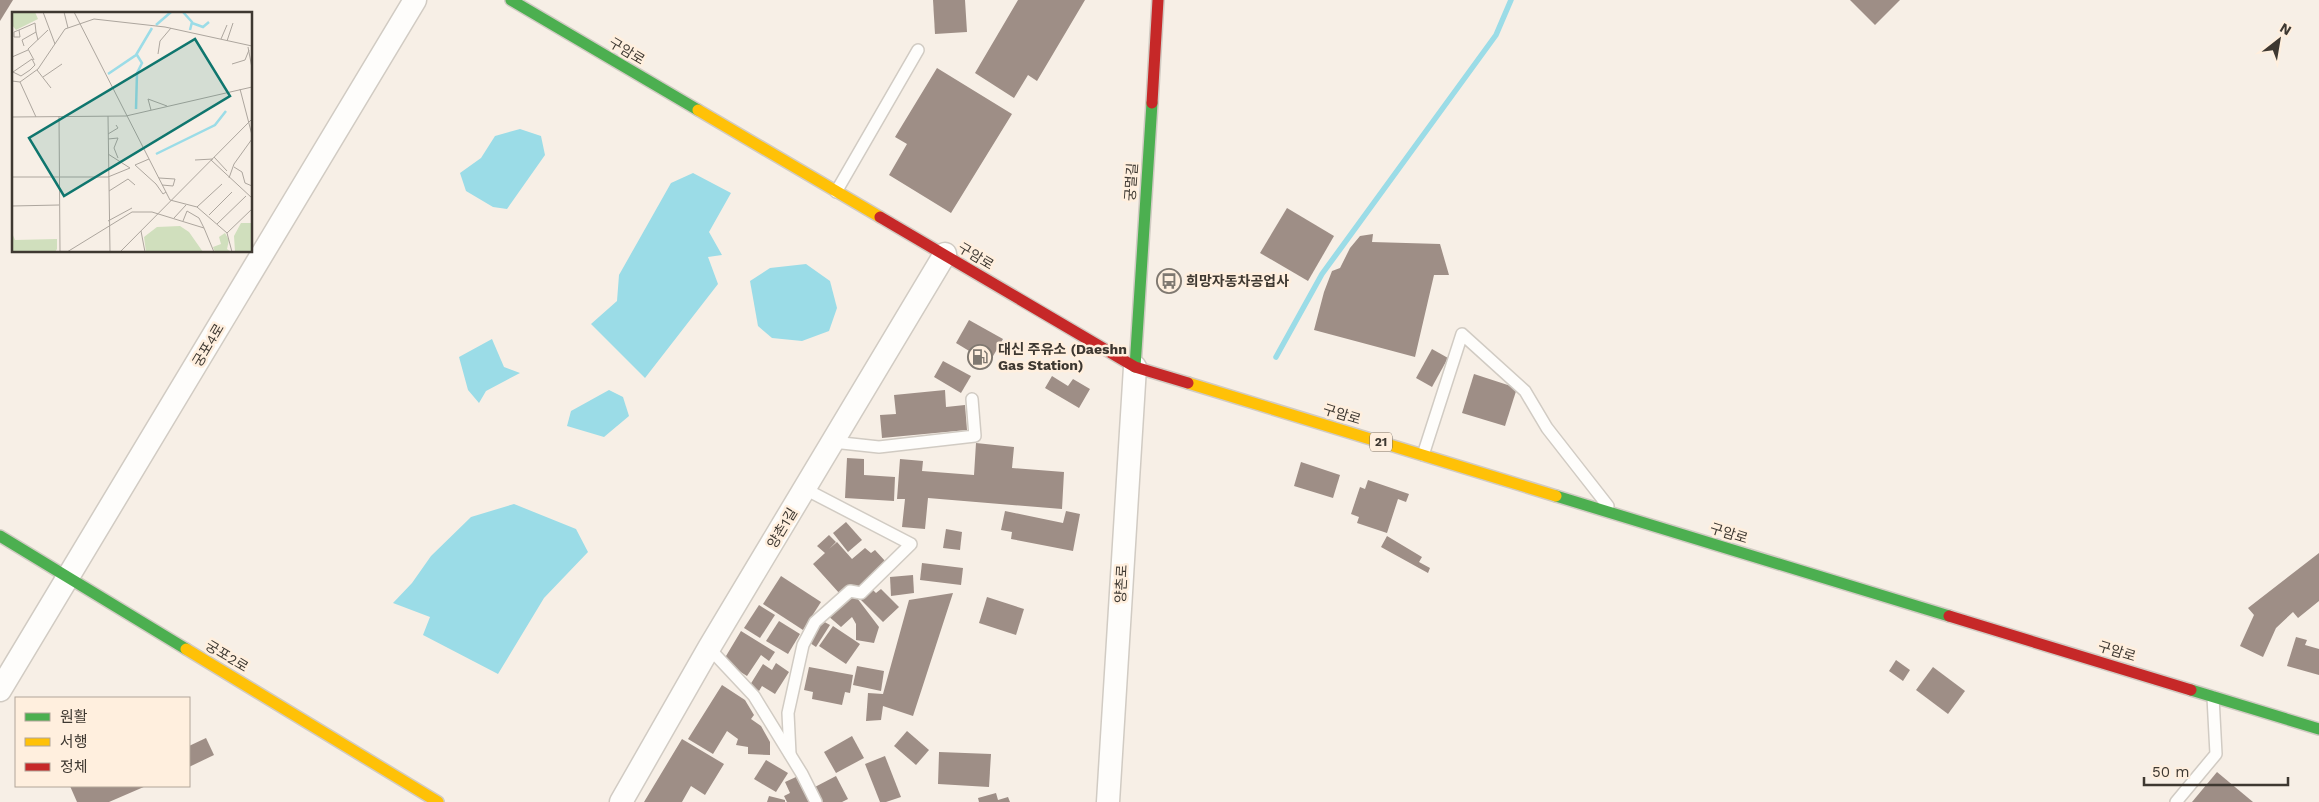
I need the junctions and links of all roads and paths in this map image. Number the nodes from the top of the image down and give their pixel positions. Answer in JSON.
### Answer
{"nodes":[{"id":1,"x":416,"y":0,"type":"edge"},
{"id":2,"x":510,"y":0,"type":"edge"},
{"id":3,"x":1158,"y":0,"type":"edge"},
{"id":4,"x":918,"y":50,"type":"dead end"},
{"id":5,"x":836,"y":192,"type":"junction"},
{"id":6,"x":945,"y":254,"type":"junction"},
{"id":7,"x":1134,"y":367,"type":"junction"},
{"id":8,"x":972,"y":399,"type":"dead end"},
{"id":9,"x":833,"y":442,"type":"junction"},
{"id":10,"x":1423,"y":455,"type":"junction"},
{"id":11,"x":805,"y":489,"type":"junction"},
{"id":12,"x":1614,"y":513,"type":"junction"},
{"id":13,"x":0,"y":536,"type":"edge"},
{"id":14,"x":69,"y":577,"type":"junction"},
{"id":15,"x":709,"y":648,"type":"junction"},
{"id":16,"x":0,"y":690,"type":"edge"},
{"id":17,"x":2213,"y":697,"type":"junction"},
{"id":18,"x":2319,"y":729,"type":"edge"},
{"id":19,"x":790,"y":754,"type":"junction"},
{"id":20,"x":438,"y":802,"type":"edge"},
{"id":21,"x":621,"y":802,"type":"edge"},
{"id":22,"x":816,"y":802,"type":"edge"},
{"id":23,"x":1108,"y":802,"type":"edge"},
{"id":24,"x":2176,"y":802,"type":"edge"}],
"edges":[{"from":1,"to":14,"type":"street","name":"궁포4로"},
{"from":2,"to":5,"type":"main road","name":"구암로","number":"21"},
{"from":3,"to":7,"type":"main road","name":"궁멀길"},
{"from":4,"to":5,"type":"lane"},
{"from":5,"to":6,"type":"main road","name":"구암로","number":"21"},
{"from":6,"to":7,"type":"main road","name":"구암로","number":"21"},
{"from":6,"to":9,"type":"street","name":"양촌1길"},
{"from":7,"to":10,"type":"main road","name":"구암로","number":"21"},
{"from":7,"to":23,"type":"street","name":"양촌로"},
{"from":8,"to":9,"type":"lane"},
{"from":9,"to":11,"type":"street","name":"양촌1길"},
{"from":10,"to":12,"type":"main road","name":"구암로","number":"21"},
{"from":10,"to":12,"type":"lane"},
{"from":11,"to":15,"type":"street","name":"양촌1길"},
{"from":11,"to":19,"type":"lane"},
{"from":12,"to":17,"type":"main road","name":"구암로","number":"21"},
{"from":13,"to":14,"type":"main road","name":"궁포2로"},
{"from":14,"to":16,"type":"street","name":"궁포4로"},
{"from":14,"to":20,"type":"main road","name":"궁포2로"},
{"from":15,"to":19,"type":"lane"},
{"from":15,"to":21,"type":"street","name":"양촌1길"},
{"from":17,"to":18,"type":"main road","name":"구암로","number":"21"},
{"from":17,"to":24,"type":"lane"},
{"from":19,"to":22,"type":"lane"}]}
